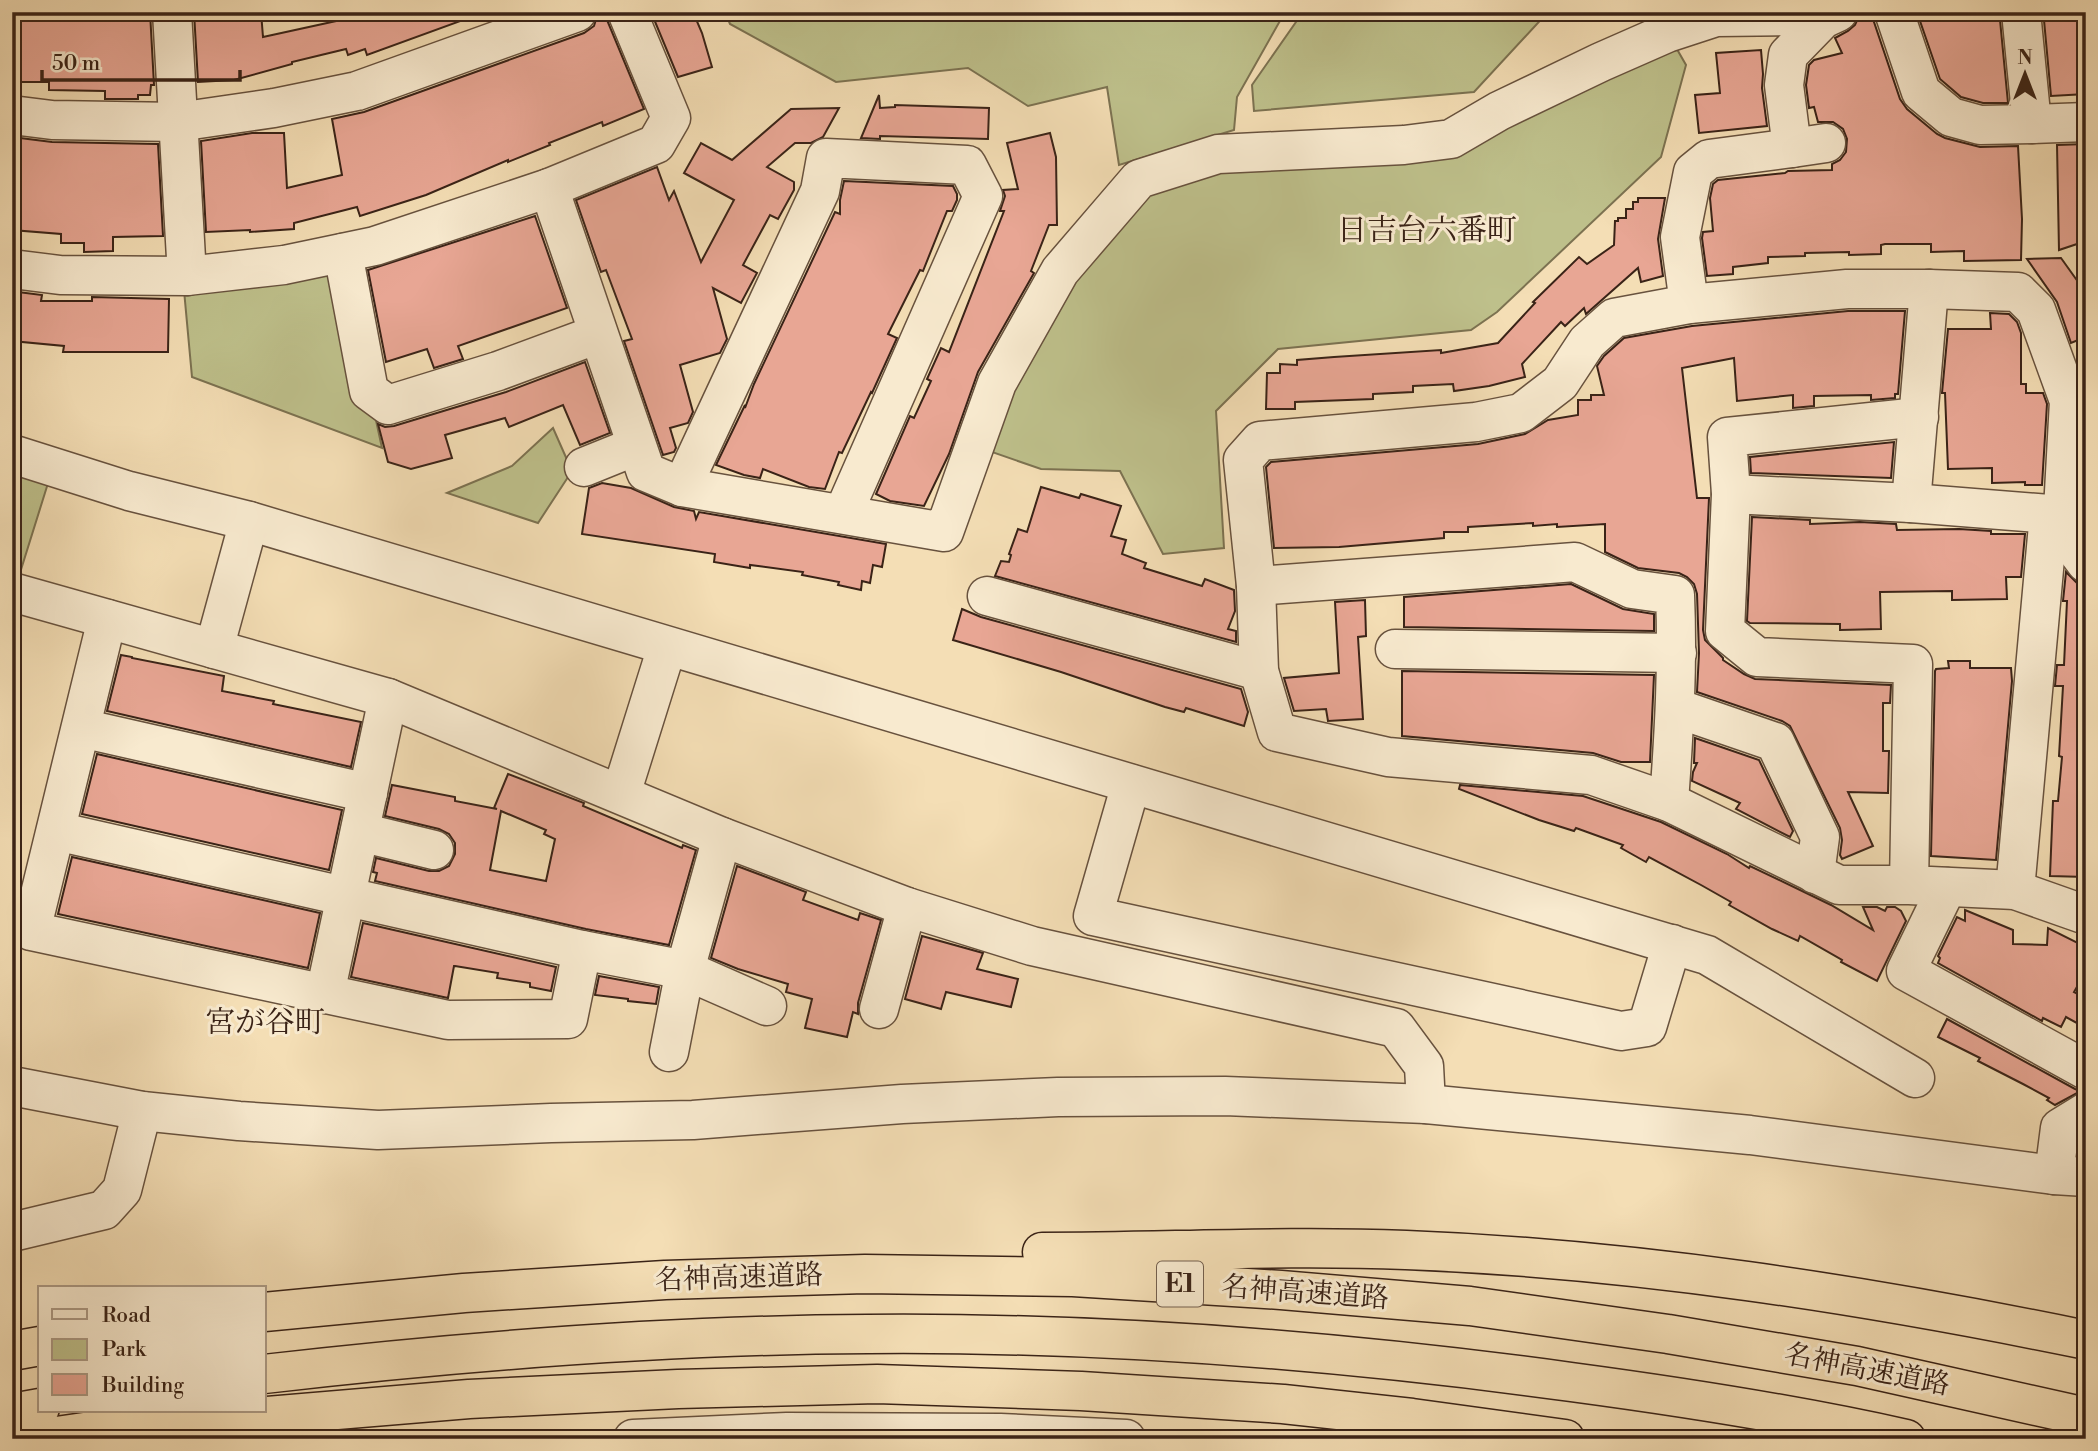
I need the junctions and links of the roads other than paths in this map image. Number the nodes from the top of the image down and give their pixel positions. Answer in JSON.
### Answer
{"nodes":[{"id":1,"x":172,"y":12,"type":"edge"},
{"id":2,"x":578,"y":12,"type":"edge"},
{"id":3,"x":627,"y":12,"type":"edge"},
{"id":4,"x":1894,"y":12,"type":"edge"},
{"id":5,"x":2021,"y":12,"type":"edge"},
{"id":6,"x":1831,"y":16,"type":"edge"},
{"id":7,"x":12,"y":115,"type":"edge"},
{"id":8,"x":178,"y":122,"type":"junction"},
{"id":9,"x":2086,"y":122,"type":"edge"},
{"id":10,"x":2032,"y":124,"type":"junction"},
{"id":11,"x":549,"y":188,"type":"junction"},
{"id":12,"x":343,"y":253,"type":"junction"},
{"id":13,"x":12,"y":269,"type":"edge"},
{"id":14,"x":187,"y":276,"type":"junction"},
{"id":15,"x":1930,"y":289,"type":"junction"},
{"id":16,"x":1689,"y":304,"type":"junction"},
{"id":17,"x":598,"y":334,"type":"junction"},
{"id":18,"x":1919,"y":417,"type":"junction"},
{"id":19,"x":636,"y":446,"type":"junction"},
{"id":20,"x":12,"y":454,"type":"edge"},
{"id":21,"x":584,"y":467,"type":"dead end"},
{"id":22,"x":682,"y":486,"type":"junction"},
{"id":23,"x":1731,"y":494,"type":"junction"},
{"id":24,"x":1911,"y":503,"type":"junction"},
{"id":25,"x":843,"y":514,"type":"junction"},
{"id":26,"x":2049,"y":514,"type":"junction"},
{"id":27,"x":249,"y":521,"type":"junction"},
{"id":28,"x":2086,"y":563,"type":"edge"},
{"id":29,"x":1256,"y":586,"type":"junction"},
{"id":30,"x":12,"y":592,"type":"edge"},
{"id":31,"x":987,"y":596,"type":"dead end"},
{"id":32,"x":107,"y":619,"type":"junction"},
{"id":33,"x":667,"y":646,"type":"junction"},
{"id":34,"x":214,"y":649,"type":"junction"},
{"id":35,"x":1395,"y":649,"type":"dead end"},
{"id":36,"x":1677,"y":653,"type":"junction"},
{"id":37,"x":1259,"y":671,"type":"junction"},
{"id":38,"x":388,"y":698,"type":"junction"},
{"id":39,"x":1676,"y":708,"type":"junction"},
{"id":40,"x":81,"y":728,"type":"junction"},
{"id":41,"x":1131,"y":784,"type":"junction"},
{"id":42,"x":368,"y":793,"type":"junction"},
{"id":43,"x":621,"y":794,"type":"junction"},
{"id":44,"x":1669,"y":803,"type":"junction"},
{"id":45,"x":56,"y":831,"type":"junction"},
{"id":46,"x":360,"y":832,"type":"junction"},
{"id":47,"x":722,"y":837,"type":"junction"},
{"id":48,"x":434,"y":850,"type":"dead end"},
{"id":49,"x":1815,"y":874,"type":"junction"},
{"id":50,"x":1909,"y":885,"type":"junction"},
{"id":51,"x":1947,"y":887,"type":"junction"},
{"id":52,"x":2015,"y":890,"type":"junction"},
{"id":53,"x":346,"y":896,"type":"junction"},
{"id":54,"x":907,"y":907,"type":"junction"},
{"id":55,"x":2086,"y":915,"type":"edge"},
{"id":56,"x":1672,"y":944,"type":"junction"},
{"id":57,"x":582,"y":950,"type":"junction"},
{"id":58,"x":685,"y":970,"type":"junction"},
{"id":59,"x":325,"y":994,"type":"junction"},
{"id":60,"x":767,"y":1006,"type":"dead end"},
{"id":61,"x":879,"y":1009,"type":"dead end"},
{"id":62,"x":669,"y":1052,"type":"dead end"},
{"id":63,"x":2086,"y":1070,"type":"edge"},
{"id":64,"x":1915,"y":1078,"type":"dead end"},
{"id":65,"x":12,"y":1086,"type":"edge"},
{"id":66,"x":1426,"y":1104,"type":"junction"},
{"id":67,"x":142,"y":1111,"type":"junction"},
{"id":68,"x":2086,"y":1112,"type":"edge"},
{"id":69,"x":2070,"y":1176,"type":"edge"},
{"id":70,"x":12,"y":1232,"type":"edge"},
{"id":71,"x":266,"y":1290,"type":"edge"},
{"id":72,"x":266,"y":1312,"type":"edge"},
{"id":73,"x":38,"y":1323,"type":"edge"},
{"id":74,"x":12,"y":1328,"type":"edge"},
{"id":75,"x":2086,"y":1340,"type":"edge"},
{"id":76,"x":38,"y":1346,"type":"edge"},
{"id":77,"x":12,"y":1351,"type":"edge"},
{"id":78,"x":266,"y":1374,"type":"edge"},
{"id":79,"x":38,"y":1408,"type":"edge"},
{"id":80,"x":12,"y":1413,"type":"edge"},
{"id":81,"x":2086,"y":1417,"type":"edge"},
{"id":82,"x":36,"y":1439,"type":"edge"},
{"id":83,"x":633,"y":1439,"type":"edge"},
{"id":84,"x":1126,"y":1439,"type":"edge"},
{"id":85,"x":1565,"y":1439,"type":"edge"},
{"id":86,"x":1906,"y":1439,"type":"edge"}],
"edges":[{"from":1,"to":8,"type":"street"},
{"from":2,"to":8,"type":"street"},
{"from":3,"to":11,"type":"street"},
{"from":4,"to":10,"type":"street"},
{"from":5,"to":10,"type":"street"},
{"from":6,"to":16,"type":"street"},
{"from":6,"to":25,"type":"street"},
{"from":7,"to":8,"type":"street"},
{"from":8,"to":14,"type":"street"},
{"from":9,"to":10,"type":"street"},
{"from":11,"to":12,"type":"street"},
{"from":11,"to":17,"type":"street"},
{"from":12,"to":14,"type":"street"},
{"from":12,"to":17,"type":"street"},
{"from":13,"to":14,"type":"street"},
{"from":15,"to":16,"type":"street"},
{"from":15,"to":18,"type":"street"},
{"from":15,"to":26,"type":"street"},
{"from":16,"to":29,"type":"street"},
{"from":17,"to":19,"type":"street"},
{"from":18,"to":23,"type":"street"},
{"from":18,"to":24,"type":"street"},
{"from":19,"to":21,"type":"street"},
{"from":19,"to":22,"type":"street"},
{"from":20,"to":27,"type":"street"},
{"from":22,"to":25,"type":"street"},
{"from":22,"to":25,"type":"street"},
{"from":23,"to":24,"type":"street"},
{"from":23,"to":50,"type":"street"},
{"from":24,"to":26,"type":"street"},
{"from":26,"to":28,"type":"street"},
{"from":26,"to":52,"type":"street"},
{"from":27,"to":33,"type":"street"},
{"from":27,"to":34,"type":"street"},
{"from":29,"to":36,"type":"street"},
{"from":29,"to":37,"type":"street"},
{"from":30,"to":32,"type":"street"},
{"from":31,"to":37,"type":"street"},
{"from":32,"to":34,"type":"street"},
{"from":32,"to":40,"type":"street"},
{"from":33,"to":41,"type":"street"},
{"from":33,"to":43,"type":"street"},
{"from":34,"to":38,"type":"street"},
{"from":35,"to":36,"type":"street"},
{"from":36,"to":39,"type":"street"},
{"from":37,"to":44,"type":"street"},
{"from":38,"to":42,"type":"street"},
{"from":38,"to":43,"type":"street"},
{"from":39,"to":44,"type":"street"},
{"from":39,"to":49,"type":"street"},
{"from":40,"to":42,"type":"street"},
{"from":40,"to":45,"type":"street"},
{"from":41,"to":56,"type":"street"},
{"from":41,"to":56,"type":"street"},
{"from":42,"to":46,"type":"street"},
{"from":43,"to":47,"type":"street"},
{"from":44,"to":49,"type":"street"},
{"from":45,"to":53,"type":"street"},
{"from":45,"to":59,"type":"street"},
{"from":46,"to":48,"type":"street"},
{"from":46,"to":53,"type":"street"},
{"from":47,"to":54,"type":"street"},
{"from":47,"to":58,"type":"street"},
{"from":49,"to":50,"type":"street"},
{"from":50,"to":51,"type":"street"},
{"from":51,"to":52,"type":"street"},
{"from":51,"to":63,"type":"street"},
{"from":52,"to":55,"type":"street"},
{"from":53,"to":57,"type":"street"},
{"from":53,"to":59,"type":"street"},
{"from":54,"to":61,"type":"street"},
{"from":54,"to":66,"type":"street"},
{"from":56,"to":64,"type":"street"},
{"from":57,"to":58,"type":"street"},
{"from":57,"to":59,"type":"street"},
{"from":58,"to":60,"type":"street"},
{"from":58,"to":62,"type":"street"},
{"from":65,"to":67,"type":"street"},
{"from":66,"to":67,"type":"street"},
{"from":66,"to":69,"type":"street"},
{"from":67,"to":70,"type":"street"},
{"from":68,"to":69,"type":"street"},
{"from":71,"to":75,"type":"highway"},
{"from":72,"to":81,"type":"highway","name":"名神高速道路","number":"E1"},
{"from":73,"to":74,"type":"highway"},
{"from":76,"to":77,"type":"highway"},
{"from":78,"to":86,"type":"highway","name":"名神高速道路","number":"E1"},
{"from":79,"to":80,"type":"highway"},
{"from":82,"to":85,"type":"highway"},
{"from":83,"to":84,"type":"street"}]}
